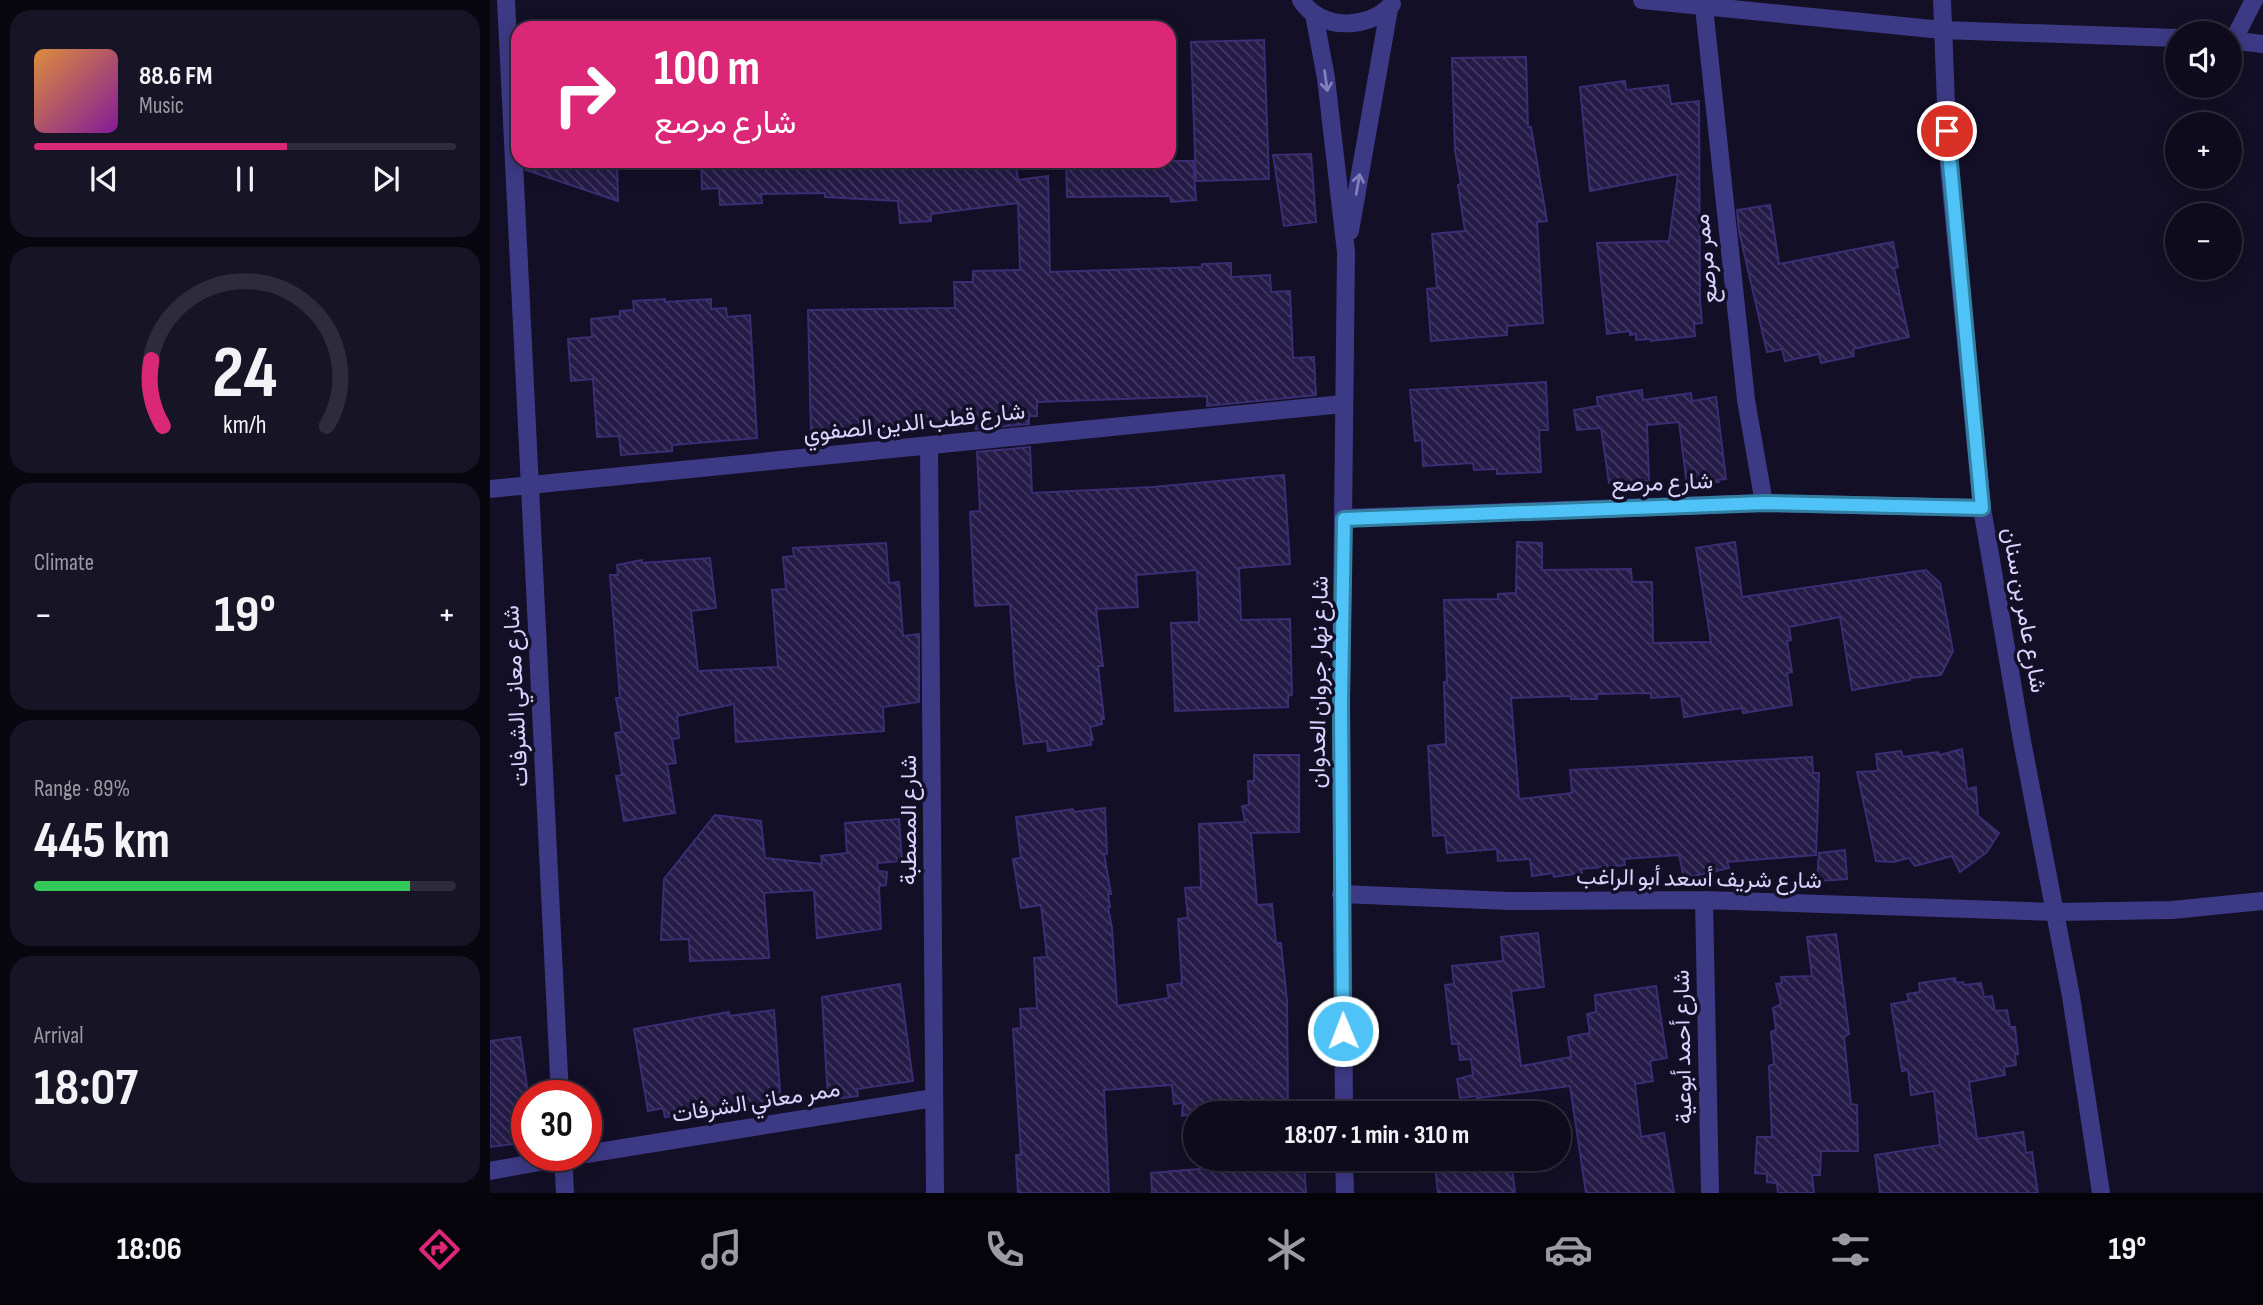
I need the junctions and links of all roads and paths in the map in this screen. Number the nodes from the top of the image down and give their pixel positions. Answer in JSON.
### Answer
{"nodes":[{"id":1,"x":506,"y":0,"type":"edge"},
{"id":2,"x":1642,"y":0,"type":"edge"},
{"id":3,"x":1942,"y":0,"type":"edge"},
{"id":4,"x":2254,"y":0,"type":"edge"},
{"id":5,"x":1392,"y":4,"type":"edge"},
{"id":6,"x":1303,"y":5,"type":"edge"},
{"id":7,"x":1704,"y":7,"type":"junction"},
{"id":8,"x":2242,"y":21,"type":"edge"},
{"id":9,"x":1942,"y":30,"type":"junction"},
{"id":10,"x":2165,"y":38,"type":"edge"},
{"id":11,"x":2242,"y":42,"type":"edge"},
{"id":12,"x":2263,"y":44,"type":"edge"},
{"id":13,"x":511,"y":101,"type":"edge"},
{"id":14,"x":514,"y":168,"type":"edge"},
{"id":15,"x":1346,"y":252,"type":"junction"},
{"id":16,"x":1343,"y":404,"type":"junction"},
{"id":17,"x":929,"y":446,"type":"junction"},
{"id":18,"x":530,"y":486,"type":"junction"},
{"id":19,"x":490,"y":489,"type":"edge"},
{"id":20,"x":1764,"y":503,"type":"junction"},
{"id":21,"x":1982,"y":508,"type":"junction"},
{"id":22,"x":1344,"y":519,"type":"junction"},
{"id":23,"x":1341,"y":894,"type":"junction"},
{"id":24,"x":1704,"y":900,"type":"junction"},
{"id":25,"x":2263,"y":901,"type":"edge"},
{"id":26,"x":2056,"y":912,"type":"junction"},
{"id":27,"x":559,"y":1080,"type":"edge"},
{"id":28,"x":934,"y":1098,"type":"junction"},
{"id":29,"x":1344,"y":1101,"type":"edge"},
{"id":30,"x":602,"y":1151,"type":"edge"},
{"id":31,"x":511,"y":1167,"type":"edge"},
{"id":32,"x":490,"y":1171,"type":"edge"},
{"id":33,"x":567,"y":1171,"type":"edge"},
{"id":34,"x":1344,"y":1171,"type":"edge"},
{"id":35,"x":565,"y":1193,"type":"edge"},
{"id":36,"x":935,"y":1193,"type":"edge"},
{"id":37,"x":1345,"y":1193,"type":"edge"},
{"id":38,"x":1710,"y":1193,"type":"edge"},
{"id":39,"x":2101,"y":1193,"type":"edge"}],
"edges":[{"from":1,"to":13,"type":"street","name":"شارع معاني الشرفات"},
{"from":2,"to":7,"type":"street"},
{"from":3,"to":9,"type":"street","name":"شارع عامر بن سنان"},
{"from":4,"to":8,"type":"street"},
{"from":5,"to":6,"type":"street"},
{"from":15,"to":5,"type":"street","name":"شارع نهار جروان العدوان","one_way":true},
{"from":6,"to":15,"type":"street","name":"شارع نهار جروان العدوان","one_way":true},
{"from":7,"to":9,"type":"street"},
{"from":7,"to":20,"type":"street","name":"ممر مرصع"},
{"from":9,"to":10,"type":"street"},
{"from":9,"to":21,"type":"street","name":"شارع عامر بن سنان"},
{"from":11,"to":12,"type":"street"},
{"from":14,"to":18,"type":"street","name":"شارع معاني الشرفات"},
{"from":15,"to":16,"type":"street","name":"شارع نهار جروان العدوان"},
{"from":16,"to":17,"type":"street","name":"شارع قطب الدين الصفوي"},
{"from":16,"to":22,"type":"street","name":"شارع نهار جروان العدوان"},
{"from":17,"to":18,"type":"street","name":"شارع قطب الدين الصفوي"},
{"from":17,"to":28,"type":"street","name":"شارع المصطبة"},
{"from":18,"to":19,"type":"street","name":"شارع قطب الدين الصفوي"},
{"from":18,"to":27,"type":"street","name":"شارع معاني الشرفات"},
{"from":20,"to":21,"type":"street","name":"شارع مرصع"},
{"from":20,"to":22,"type":"street","name":"شارع مرصع"},
{"from":21,"to":26,"type":"street","name":"شارع عامر بن سنان"},
{"from":22,"to":23,"type":"street","name":"شارع نهار جروان العدوان"},
{"from":23,"to":24,"type":"street","name":"شارع شريف أسعد أبو الراغب"},
{"from":23,"to":29,"type":"street","name":"شارع نهار جروان العدوان"},
{"from":24,"to":26,"type":"street","name":"شارع شريف أسعد أبو الراغب"},
{"from":24,"to":38,"type":"street","name":"شارع أحمد أبوعية"},
{"from":25,"to":26,"type":"street","name":"شارع شريف أسعد أبو الراغب"},
{"from":26,"to":39,"type":"street","name":"شارع عامر بن سنان"},
{"from":28,"to":30,"type":"street","name":"ممر معاني الشرفات"},
{"from":28,"to":36,"type":"street","name":"شارع المصطبة"},
{"from":31,"to":32,"type":"street"},
{"from":33,"to":35,"type":"street"},
{"from":34,"to":37,"type":"street"}]}
